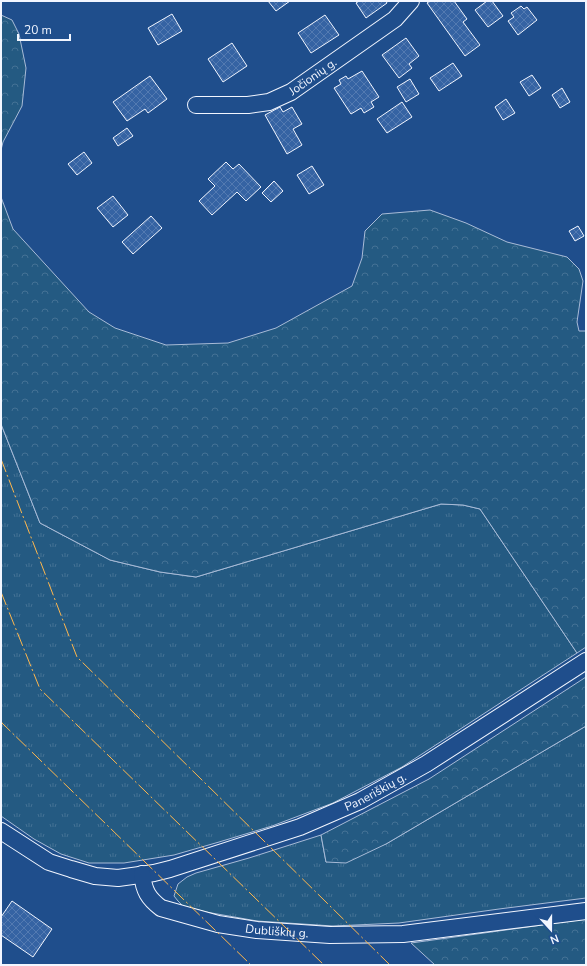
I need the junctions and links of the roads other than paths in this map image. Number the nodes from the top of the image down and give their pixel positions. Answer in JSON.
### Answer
{"nodes":[{"id":1,"x":411,"y":1,"type":"edge"},
{"id":2,"x":196,"y":105,"type":"dead end"},
{"id":3,"x":586,"y":661,"type":"edge"},
{"id":4,"x":1,"y":831,"type":"edge"},
{"id":5,"x":142,"y":874,"type":"junction"},
{"id":6,"x":586,"y":911,"type":"edge"}],
"edges":[{"from":1,"to":2,"type":"street","name":"Jočionių g."},
{"from":3,"to":5,"type":"street","name":"Paneriškių g."},
{"from":4,"to":5,"type":"street"},
{"from":5,"to":6,"type":"street","name":"Dubliškių g."}]}
